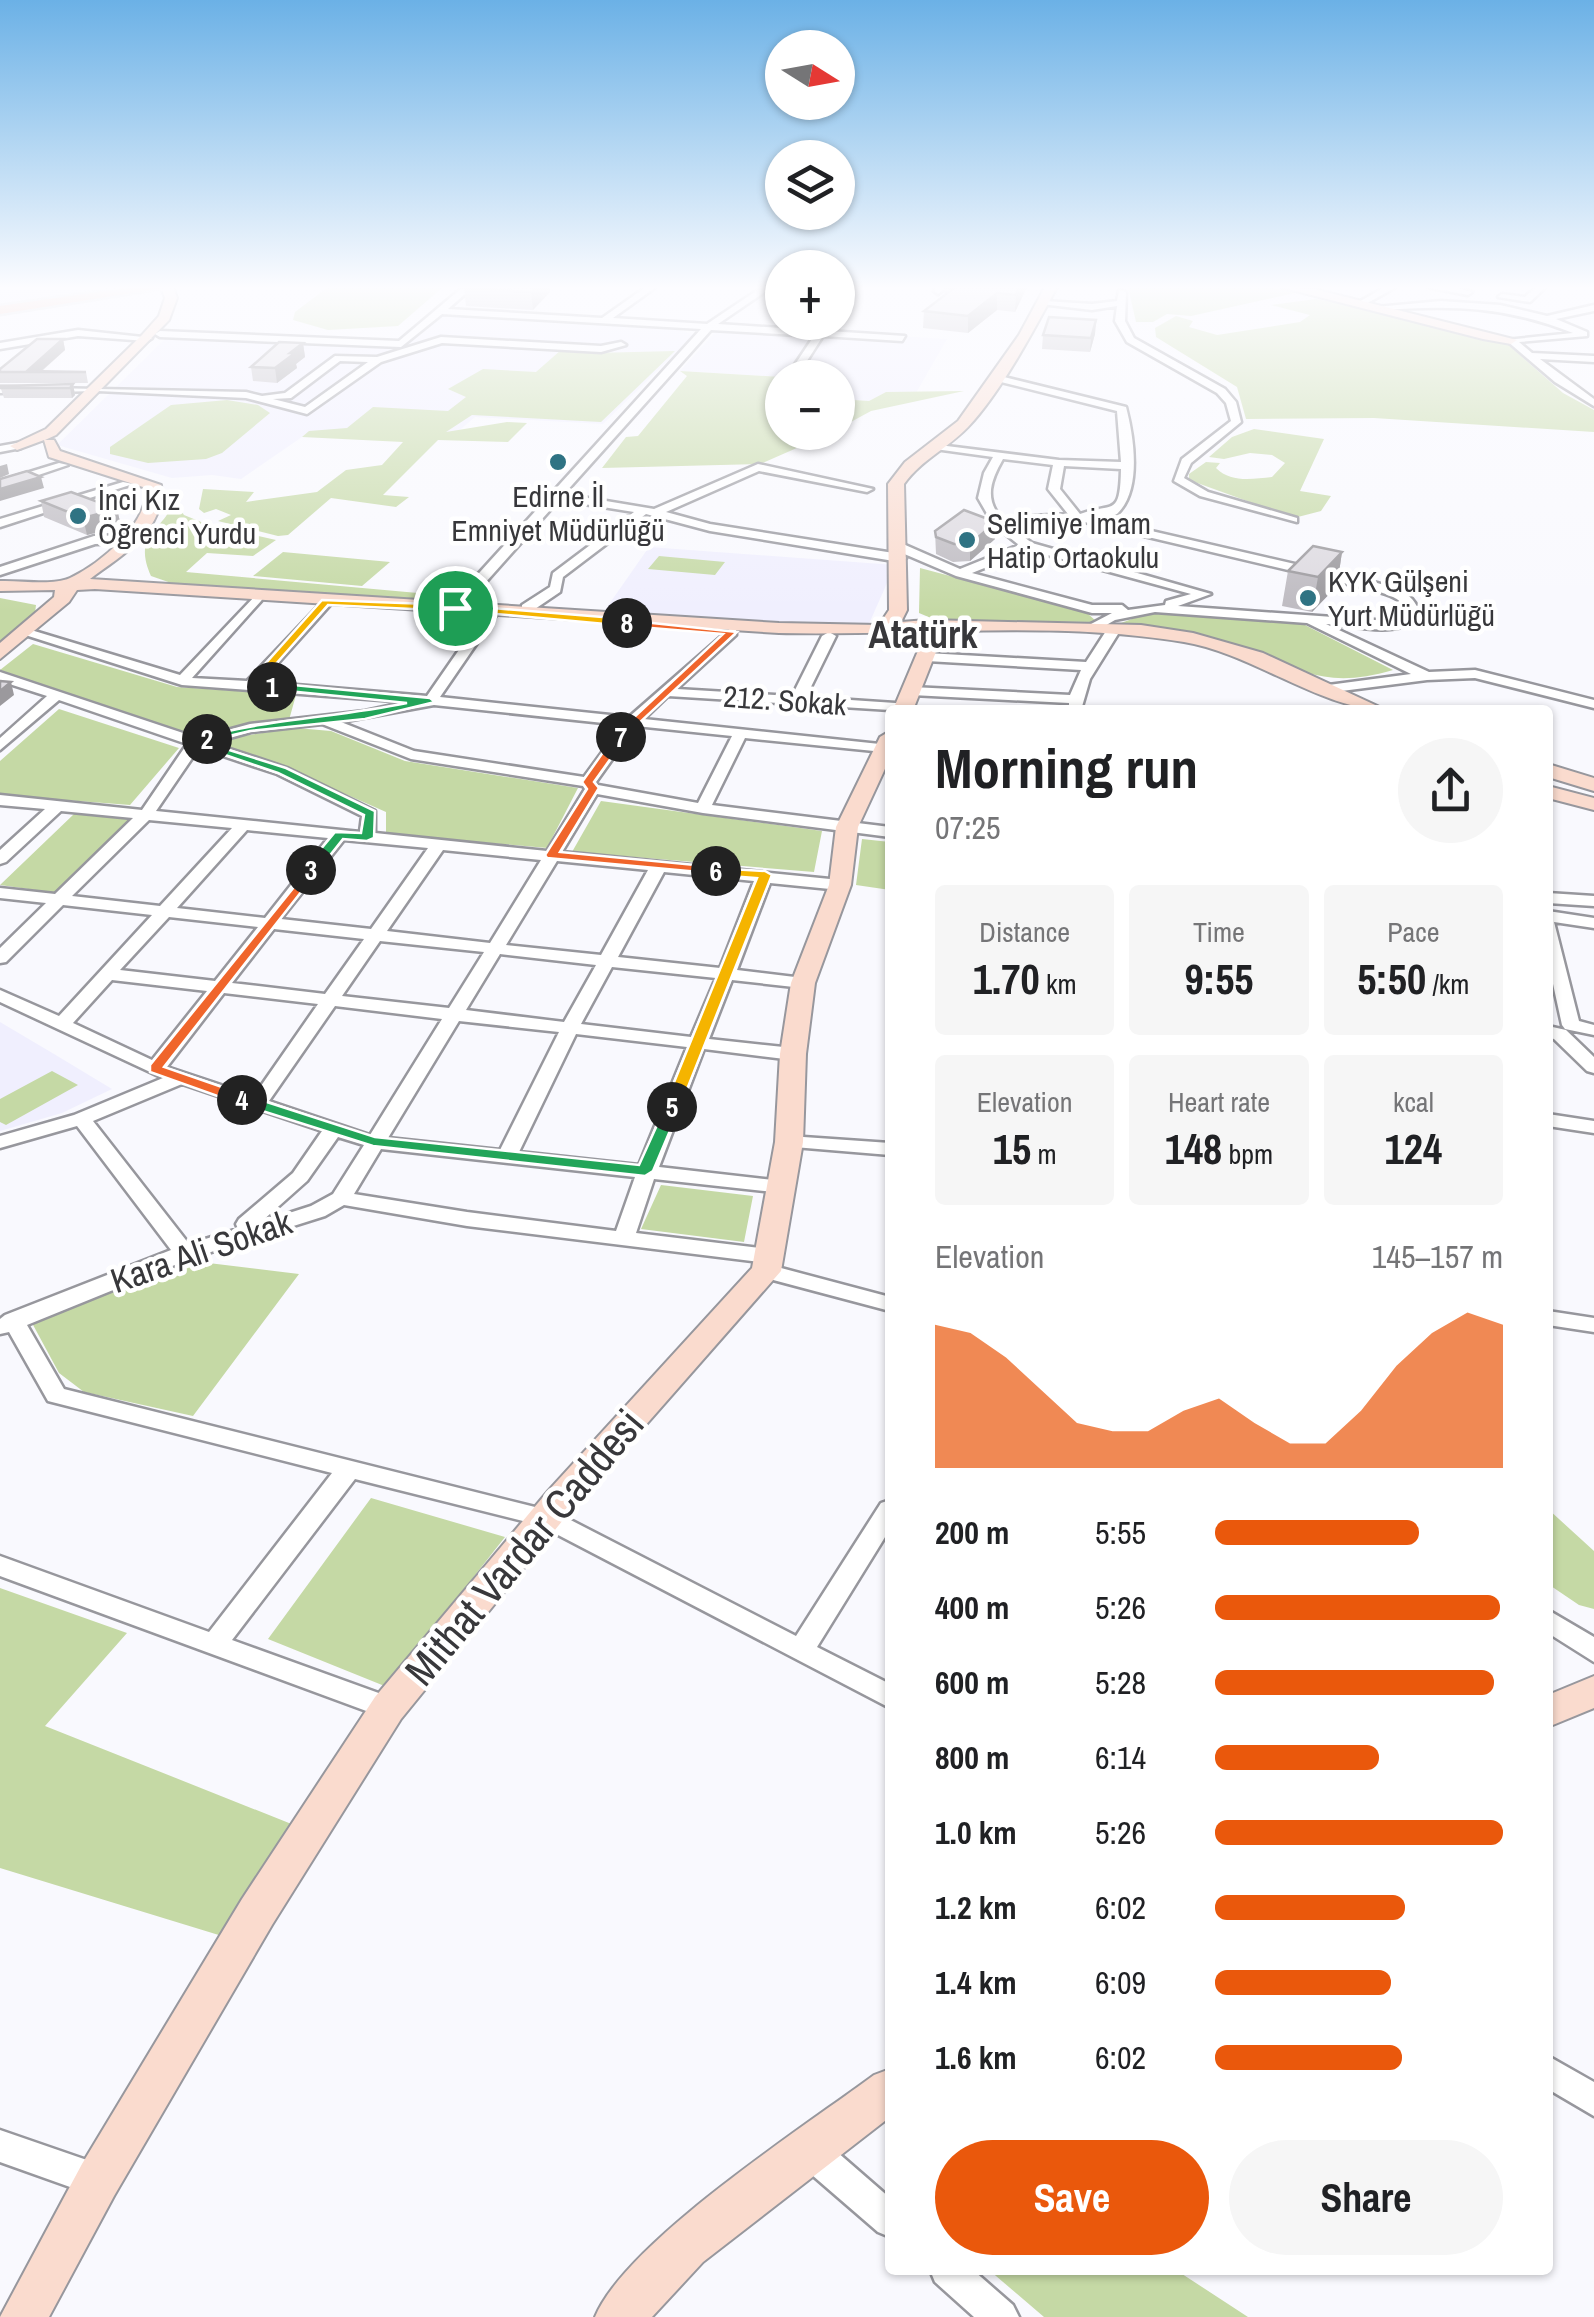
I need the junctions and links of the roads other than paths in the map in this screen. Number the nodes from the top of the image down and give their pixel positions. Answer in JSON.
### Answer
{"nodes":[{"id":1,"x":92,"y":395,"type":"edge"},
{"id":2,"x":93,"y":395,"type":"edge"},
{"id":3,"x":224,"y":395,"type":"edge"},
{"id":4,"x":288,"y":395,"type":"edge"},
{"id":5,"x":329,"y":395,"type":"edge"},
{"id":6,"x":647,"y":395,"type":"edge"},
{"id":7,"x":984,"y":395,"type":"edge"},
{"id":8,"x":1074,"y":395,"type":"edge"},
{"id":9,"x":1225,"y":395,"type":"edge"},
{"id":10,"x":246,"y":396,"type":"junction"},
{"id":11,"x":49,"y":443,"type":"junction"},
{"id":12,"x":11,"y":444,"type":"edge"},
{"id":13,"x":936,"y":446,"type":"junction"},
{"id":14,"x":999,"y":458,"type":"junction"},
{"id":15,"x":68,"y":463,"type":"junction"},
{"id":16,"x":1059,"y":463,"type":"junction"},
{"id":17,"x":1128,"y":466,"type":"junction"},
{"id":18,"x":127,"y":484,"type":"junction"},
{"id":19,"x":0,"y":485,"type":"edge"},
{"id":20,"x":867,"y":489,"type":"dead end"},
{"id":21,"x":154,"y":493,"type":"junction"},
{"id":22,"x":557,"y":496,"type":"junction"},
{"id":23,"x":650,"y":511,"type":"junction"},
{"id":24,"x":1076,"y":517,"type":"junction"},
{"id":25,"x":1293,"y":520,"type":"dead end"},
{"id":26,"x":997,"y":522,"type":"junction"},
{"id":27,"x":0,"y":523,"type":"edge"},
{"id":28,"x":131,"y":539,"type":"junction"},
{"id":29,"x":1028,"y":546,"type":"junction"},
{"id":30,"x":900,"y":552,"type":"junction"},
{"id":31,"x":0,"y":571,"type":"edge"},
{"id":32,"x":960,"y":573,"type":"junction"},
{"id":33,"x":0,"y":590,"type":"edge"},
{"id":34,"x":66,"y":592,"type":"junction"},
{"id":35,"x":102,"y":593,"type":"junction"},
{"id":36,"x":1204,"y":594,"type":"junction"},
{"id":37,"x":257,"y":598,"type":"junction"},
{"id":38,"x":326,"y":602,"type":"junction"},
{"id":39,"x":901,"y":603,"type":"junction"},
{"id":40,"x":457,"y":606,"type":"junction"},
{"id":41,"x":527,"y":608,"type":"junction"},
{"id":42,"x":1155,"y":608,"type":"junction"},
{"id":43,"x":493,"y":611,"type":"junction"},
{"id":44,"x":1290,"y":616,"type":"junction"},
{"id":45,"x":32,"y":629,"type":"junction"},
{"id":46,"x":882,"y":630,"type":"junction"},
{"id":47,"x":1108,"y":630,"type":"junction"},
{"id":48,"x":731,"y":632,"type":"junction"},
{"id":49,"x":830,"y":636,"type":"junction"},
{"id":50,"x":928,"y":637,"type":"junction"},
{"id":51,"x":1,"y":652,"type":"edge"},
{"id":52,"x":1091,"y":666,"type":"junction"},
{"id":53,"x":0,"y":676,"type":"edge"},
{"id":54,"x":1427,"y":676,"type":"junction"},
{"id":55,"x":182,"y":681,"type":"junction"},
{"id":56,"x":252,"y":685,"type":"junction"},
{"id":57,"x":1326,"y":689,"type":"junction"},
{"id":58,"x":664,"y":692,"type":"junction"},
{"id":59,"x":54,"y":697,"type":"junction"},
{"id":60,"x":430,"y":702,"type":"junction"},
{"id":61,"x":796,"y":702,"type":"junction"},
{"id":62,"x":1075,"y":704,"type":"edge"},
{"id":63,"x":1594,"y":704,"type":"edge"},
{"id":64,"x":904,"y":705,"type":"edge"},
{"id":65,"x":1327,"y":705,"type":"edge"},
{"id":66,"x":1364,"y":705,"type":"edge"},
{"id":67,"x":885,"y":716,"type":"edge"},
{"id":68,"x":885,"y":719,"type":"edge"},
{"id":69,"x":326,"y":720,"type":"junction"},
{"id":70,"x":630,"y":724,"type":"junction"},
{"id":71,"x":740,"y":734,"type":"junction"},
{"id":72,"x":196,"y":743,"type":"junction"},
{"id":73,"x":0,"y":746,"type":"edge"},
{"id":74,"x":885,"y":747,"type":"edge"},
{"id":75,"x":1553,"y":772,"type":"edge"},
{"id":76,"x":1594,"y":785,"type":"edge"},
{"id":77,"x":596,"y":788,"type":"junction"},
{"id":78,"x":1553,"y":793,"type":"edge"},
{"id":79,"x":0,"y":800,"type":"edge"},
{"id":80,"x":1594,"y":804,"type":"edge"},
{"id":81,"x":58,"y":805,"type":"junction"},
{"id":82,"x":703,"y":808,"type":"junction"},
{"id":83,"x":146,"y":813,"type":"junction"},
{"id":84,"x":244,"y":824,"type":"junction"},
{"id":85,"x":847,"y":827,"type":"junction"},
{"id":86,"x":885,"y":831,"type":"edge"},
{"id":87,"x":339,"y":835,"type":"junction"},
{"id":88,"x":367,"y":838,"type":"junction"},
{"id":89,"x":439,"y":844,"type":"junction"},
{"id":90,"x":551,"y":855,"type":"junction"},
{"id":91,"x":0,"y":858,"type":"edge"},
{"id":92,"x":660,"y":866,"type":"junction"},
{"id":93,"x":765,"y":875,"type":"junction"},
{"id":94,"x":840,"y":886,"type":"junction"},
{"id":95,"x":0,"y":892,"type":"edge"},
{"id":96,"x":1553,"y":898,"type":"edge"},
{"id":97,"x":59,"y":900,"type":"junction"},
{"id":98,"x":1594,"y":901,"type":"edge"},
{"id":99,"x":164,"y":912,"type":"junction"},
{"id":100,"x":1553,"y":917,"type":"edge"},
{"id":101,"x":1594,"y":923,"type":"edge"},
{"id":102,"x":267,"y":924,"type":"junction"},
{"id":103,"x":377,"y":936,"type":"junction"},
{"id":104,"x":491,"y":951,"type":"junction"},
{"id":105,"x":0,"y":958,"type":"edge"},
{"id":106,"x":607,"y":963,"type":"junction"},
{"id":107,"x":107,"y":974,"type":"junction"},
{"id":108,"x":729,"y":974,"type":"junction"},
{"id":109,"x":1553,"y":977,"type":"edge"},
{"id":110,"x":804,"y":984,"type":"junction"},
{"id":111,"x":219,"y":987,"type":"junction"},
{"id":112,"x":0,"y":995,"type":"edge"},
{"id":113,"x":331,"y":1001,"type":"junction"},
{"id":114,"x":452,"y":1015,"type":"junction"},
{"id":115,"x":62,"y":1024,"type":"junction"},
{"id":116,"x":570,"y":1028,"type":"junction"},
{"id":117,"x":1558,"y":1028,"type":"edge"},
{"id":118,"x":1594,"y":1030,"type":"edge"},
{"id":119,"x":699,"y":1044,"type":"junction"},
{"id":120,"x":793,"y":1054,"type":"junction"},
{"id":121,"x":1594,"y":1067,"type":"edge"},
{"id":122,"x":155,"y":1068,"type":"junction"},
{"id":123,"x":180,"y":1078,"type":"junction"},
{"id":124,"x":257,"y":1105,"type":"junction"},
{"id":125,"x":81,"y":1119,"type":"junction"},
{"id":126,"x":1553,"y":1121,"type":"edge"},
{"id":127,"x":1594,"y":1127,"type":"edge"},
{"id":128,"x":333,"y":1129,"type":"junction"},
{"id":129,"x":0,"y":1142,"type":"edge"},
{"id":130,"x":373,"y":1142,"type":"junction"},
{"id":131,"x":789,"y":1142,"type":"junction"},
{"id":132,"x":885,"y":1150,"type":"edge"},
{"id":133,"x":506,"y":1158,"type":"junction"},
{"id":134,"x":645,"y":1171,"type":"junction"},
{"id":135,"x":782,"y":1188,"type":"junction"},
{"id":136,"x":341,"y":1198,"type":"junction"},
{"id":137,"x":250,"y":1233,"type":"junction"},
{"id":138,"x":625,"y":1236,"type":"junction"},
{"id":139,"x":184,"y":1253,"type":"junction"},
{"id":140,"x":766,"y":1264,"type":"junction"},
{"id":141,"x":885,"y":1302,"type":"edge"},
{"id":142,"x":1553,"y":1319,"type":"edge"},
{"id":143,"x":7,"y":1324,"type":"edge"},
{"id":144,"x":1594,"y":1324,"type":"edge"},
{"id":145,"x":349,"y":1469,"type":"junction"},
{"id":146,"x":885,"y":1517,"type":"edge"},
{"id":147,"x":546,"y":1518,"type":"junction"},
{"id":148,"x":0,"y":1566,"type":"edge"},
{"id":149,"x":1553,"y":1623,"type":"edge"},
{"id":150,"x":214,"y":1644,"type":"junction"},
{"id":151,"x":801,"y":1651,"type":"junction"},
{"id":152,"x":1594,"y":1651,"type":"edge"},
{"id":153,"x":1594,"y":1690,"type":"edge"},
{"id":154,"x":885,"y":1695,"type":"edge"},
{"id":155,"x":388,"y":1708,"type":"junction"},
{"id":156,"x":1553,"y":1710,"type":"edge"},
{"id":157,"x":1553,"y":2074,"type":"edge"},
{"id":158,"x":885,"y":2094,"type":"edge"},
{"id":159,"x":1594,"y":2100,"type":"edge"},
{"id":160,"x":0,"y":2146,"type":"edge"},
{"id":161,"x":809,"y":2150,"type":"junction"},
{"id":162,"x":98,"y":2180,"type":"junction"},
{"id":163,"x":885,"y":2216,"type":"edge"},
{"id":164,"x":953,"y":2275,"type":"edge"},
{"id":165,"x":23,"y":2317,"type":"edge"},
{"id":166,"x":619,"y":2317,"type":"edge"},
{"id":167,"x":1001,"y":2317,"type":"edge"}],
"edges":[{"from":1,"to":12,"type":"main road"},
{"from":2,"to":11,"type":"main road"},
{"from":3,"to":10,"type":"street"},
{"from":4,"to":10,"type":"street"},
{"from":5,"to":10,"type":"street"},
{"from":6,"to":22,"type":"street"},
{"from":7,"to":13,"type":"main road"},
{"from":8,"to":17,"type":"street"},
{"from":9,"to":25,"type":"street"},
{"from":11,"to":12,"type":"main road"},
{"from":11,"to":15,"type":"main road"},
{"from":12,"to":15,"type":"main road"},
{"from":13,"to":14,"type":"street"},
{"from":13,"to":30,"type":"main road"},
{"from":14,"to":16,"type":"street"},
{"from":14,"to":26,"type":"street"},
{"from":15,"to":18,"type":"main road"},
{"from":15,"to":19,"type":"street"},
{"from":15,"to":21,"type":"main road"},
{"from":16,"to":17,"type":"street"},
{"from":16,"to":24,"type":"street"},
{"from":17,"to":24,"type":"street"},
{"from":18,"to":21,"type":"main road"},
{"from":18,"to":27,"type":"street"},
{"from":20,"to":23,"type":"street"},
{"from":21,"to":28,"type":"main road"},
{"from":22,"to":23,"type":"street"},
{"from":22,"to":40,"type":"street"},
{"from":23,"to":30,"type":"street"},
{"from":23,"to":41,"type":"street"},
{"from":24,"to":26,"type":"street"},
{"from":24,"to":44,"type":"street"},
{"from":26,"to":29,"type":"street"},
{"from":28,"to":31,"type":"street"},
{"from":28,"to":34,"type":"main road"},
{"from":28,"to":35,"type":"main road"},
{"from":29,"to":32,"type":"street"},
{"from":29,"to":36,"type":"street"},
{"from":30,"to":32,"type":"street"},
{"from":30,"to":39,"type":"main road"},
{"from":32,"to":42,"type":"street"},
{"from":33,"to":34,"type":"main road"},
{"from":34,"to":35,"type":"main road"},
{"from":34,"to":45,"type":"main road"},
{"from":35,"to":37,"type":"main road"},
{"from":35,"to":40,"type":"main road"},
{"from":35,"to":45,"type":"main road"},
{"from":36,"to":42,"type":"street"},
{"from":36,"to":44,"type":"street"},
{"from":37,"to":38,"type":"main road"},
{"from":37,"to":55,"type":"street"},
{"from":38,"to":40,"type":"main road"},
{"from":38,"to":56,"type":"street"},
{"from":39,"to":46,"type":"main road"},
{"from":39,"to":50,"type":"main road"},
{"from":39,"to":50,"type":"main road"},
{"from":40,"to":41,"type":"main road"},
{"from":40,"to":43,"type":"main road"},
{"from":41,"to":46,"type":"main road"},
{"from":42,"to":44,"type":"street"},
{"from":42,"to":47,"type":"street"},
{"from":43,"to":48,"type":"main road"},
{"from":43,"to":60,"type":"street"},
{"from":44,"to":54,"type":"street"},
{"from":45,"to":51,"type":"main road"},
{"from":45,"to":55,"type":"street"},
{"from":46,"to":50,"type":"main road"},
{"from":47,"to":50,"type":"main road"},
{"from":47,"to":52,"type":"street"},
{"from":47,"to":57,"type":"main road"},
{"from":47,"to":65,"type":"main road"},
{"from":48,"to":49,"type":"main road"},
{"from":48,"to":58,"type":"street"},
{"from":49,"to":50,"type":"main road"},
{"from":49,"to":61,"type":"street"},
{"from":50,"to":52,"type":"street"},
{"from":50,"to":64,"type":"main road"},
{"from":52,"to":62,"type":"street"},
{"from":53,"to":59,"type":"street"},
{"from":54,"to":57,"type":"street"},
{"from":54,"to":63,"type":"street"},
{"from":55,"to":56,"type":"street"},
{"from":56,"to":60,"type":"street"},
{"from":57,"to":66,"type":"main road"},
{"from":58,"to":61,"type":"street","name":"212. Sokak"},
{"from":58,"to":70,"type":"street"},
{"from":59,"to":72,"type":"street"},
{"from":59,"to":73,"type":"street"},
{"from":60,"to":69,"type":"street"},
{"from":60,"to":70,"type":"street"},
{"from":61,"to":67,"type":"street","name":"212. Sokak"},
{"from":68,"to":71,"type":"street"},
{"from":69,"to":72,"type":"street"},
{"from":69,"to":77,"type":"street"},
{"from":70,"to":71,"type":"street"},
{"from":70,"to":77,"type":"street"},
{"from":71,"to":82,"type":"street"},
{"from":72,"to":83,"type":"street"},
{"from":72,"to":88,"type":"street"},
{"from":74,"to":85,"type":"main road"},
{"from":75,"to":76,"type":"main road"},
{"from":77,"to":82,"type":"street"},
{"from":77,"to":90,"type":"street"},
{"from":78,"to":80,"type":"main road"},
{"from":79,"to":81,"type":"street"},
{"from":81,"to":83,"type":"street"},
{"from":81,"to":91,"type":"street"},
{"from":82,"to":85,"type":"street"},
{"from":83,"to":84,"type":"street"},
{"from":83,"to":97,"type":"street"},
{"from":84,"to":87,"type":"street"},
{"from":84,"to":99,"type":"street"},
{"from":85,"to":86,"type":"street"},
{"from":85,"to":94,"type":"main road"},
{"from":87,"to":88,"type":"street"},
{"from":87,"to":102,"type":"street"},
{"from":88,"to":89,"type":"street"},
{"from":89,"to":90,"type":"street"},
{"from":89,"to":103,"type":"street"},
{"from":90,"to":92,"type":"street"},
{"from":90,"to":104,"type":"street"},
{"from":92,"to":93,"type":"street"},
{"from":92,"to":106,"type":"street"},
{"from":93,"to":94,"type":"street"},
{"from":93,"to":108,"type":"street"},
{"from":94,"to":110,"type":"main road"},
{"from":95,"to":97,"type":"street"},
{"from":96,"to":98,"type":"street"},
{"from":97,"to":99,"type":"street"},
{"from":97,"to":105,"type":"street"},
{"from":99,"to":102,"type":"street"},
{"from":99,"to":107,"type":"street"},
{"from":100,"to":101,"type":"street"},
{"from":102,"to":103,"type":"street"},
{"from":102,"to":111,"type":"street"},
{"from":103,"to":104,"type":"street"},
{"from":103,"to":113,"type":"street"},
{"from":104,"to":106,"type":"street"},
{"from":104,"to":114,"type":"street"},
{"from":106,"to":108,"type":"street"},
{"from":106,"to":116,"type":"street"},
{"from":107,"to":111,"type":"street"},
{"from":107,"to":115,"type":"street"},
{"from":108,"to":110,"type":"street"},
{"from":108,"to":119,"type":"street"},
{"from":109,"to":117,"type":"street"},
{"from":110,"to":120,"type":"main road"},
{"from":111,"to":113,"type":"street"},
{"from":111,"to":122,"type":"street"},
{"from":112,"to":115,"type":"street"},
{"from":113,"to":114,"type":"street"},
{"from":113,"to":124,"type":"street"},
{"from":114,"to":116,"type":"street"},
{"from":114,"to":130,"type":"street"},
{"from":115,"to":122,"type":"street"},
{"from":116,"to":119,"type":"street"},
{"from":116,"to":133,"type":"street"},
{"from":117,"to":118,"type":"street"},
{"from":117,"to":121,"type":"street"},
{"from":119,"to":120,"type":"street"},
{"from":119,"to":134,"type":"street"},
{"from":120,"to":131,"type":"main road"},
{"from":122,"to":123,"type":"street"},
{"from":123,"to":124,"type":"street"},
{"from":123,"to":125,"type":"street"},
{"from":124,"to":128,"type":"street"},
{"from":125,"to":129,"type":"street"},
{"from":125,"to":139,"type":"street"},
{"from":126,"to":127,"type":"street"},
{"from":128,"to":130,"type":"street"},
{"from":128,"to":137,"type":"street"},
{"from":130,"to":133,"type":"street"},
{"from":130,"to":136,"type":"street"},
{"from":131,"to":132,"type":"street"},
{"from":131,"to":135,"type":"main road"},
{"from":133,"to":134,"type":"street"},
{"from":134,"to":135,"type":"street"},
{"from":134,"to":138,"type":"street"},
{"from":135,"to":140,"type":"main road"},
{"from":136,"to":137,"type":"street","name":"Kara Ali Sokak"},
{"from":136,"to":138,"type":"street"},
{"from":137,"to":139,"type":"street","name":"Kara Ali Sokak"},
{"from":138,"to":140,"type":"street"},
{"from":139,"to":143,"type":"street","name":"Kara Ali Sokak"},
{"from":140,"to":141,"type":"street"},
{"from":140,"to":147,"type":"main road","name":"Mithat Vardar Caddesi"},
{"from":142,"to":144,"type":"street"},
{"from":143,"to":145,"type":"street"},
{"from":145,"to":147,"type":"street"},
{"from":145,"to":150,"type":"street"},
{"from":146,"to":151,"type":"street"},
{"from":147,"to":151,"type":"street"},
{"from":147,"to":155,"type":"main road","name":"Mithat Vardar Caddesi"},
{"from":148,"to":150,"type":"street"},
{"from":149,"to":152,"type":"street"},
{"from":150,"to":155,"type":"street"},
{"from":151,"to":154,"type":"street"},
{"from":153,"to":156,"type":"main road"},
{"from":155,"to":162,"type":"main road","name":"Mithat Vardar Caddesi"},
{"from":157,"to":159,"type":"street"},
{"from":158,"to":161,"type":"main road"},
{"from":160,"to":162,"type":"street"},
{"from":161,"to":163,"type":"street"},
{"from":161,"to":166,"type":"main road"},
{"from":162,"to":165,"type":"main road","name":"Mithat Vardar Caddesi"},
{"from":164,"to":167,"type":"street"}]}
